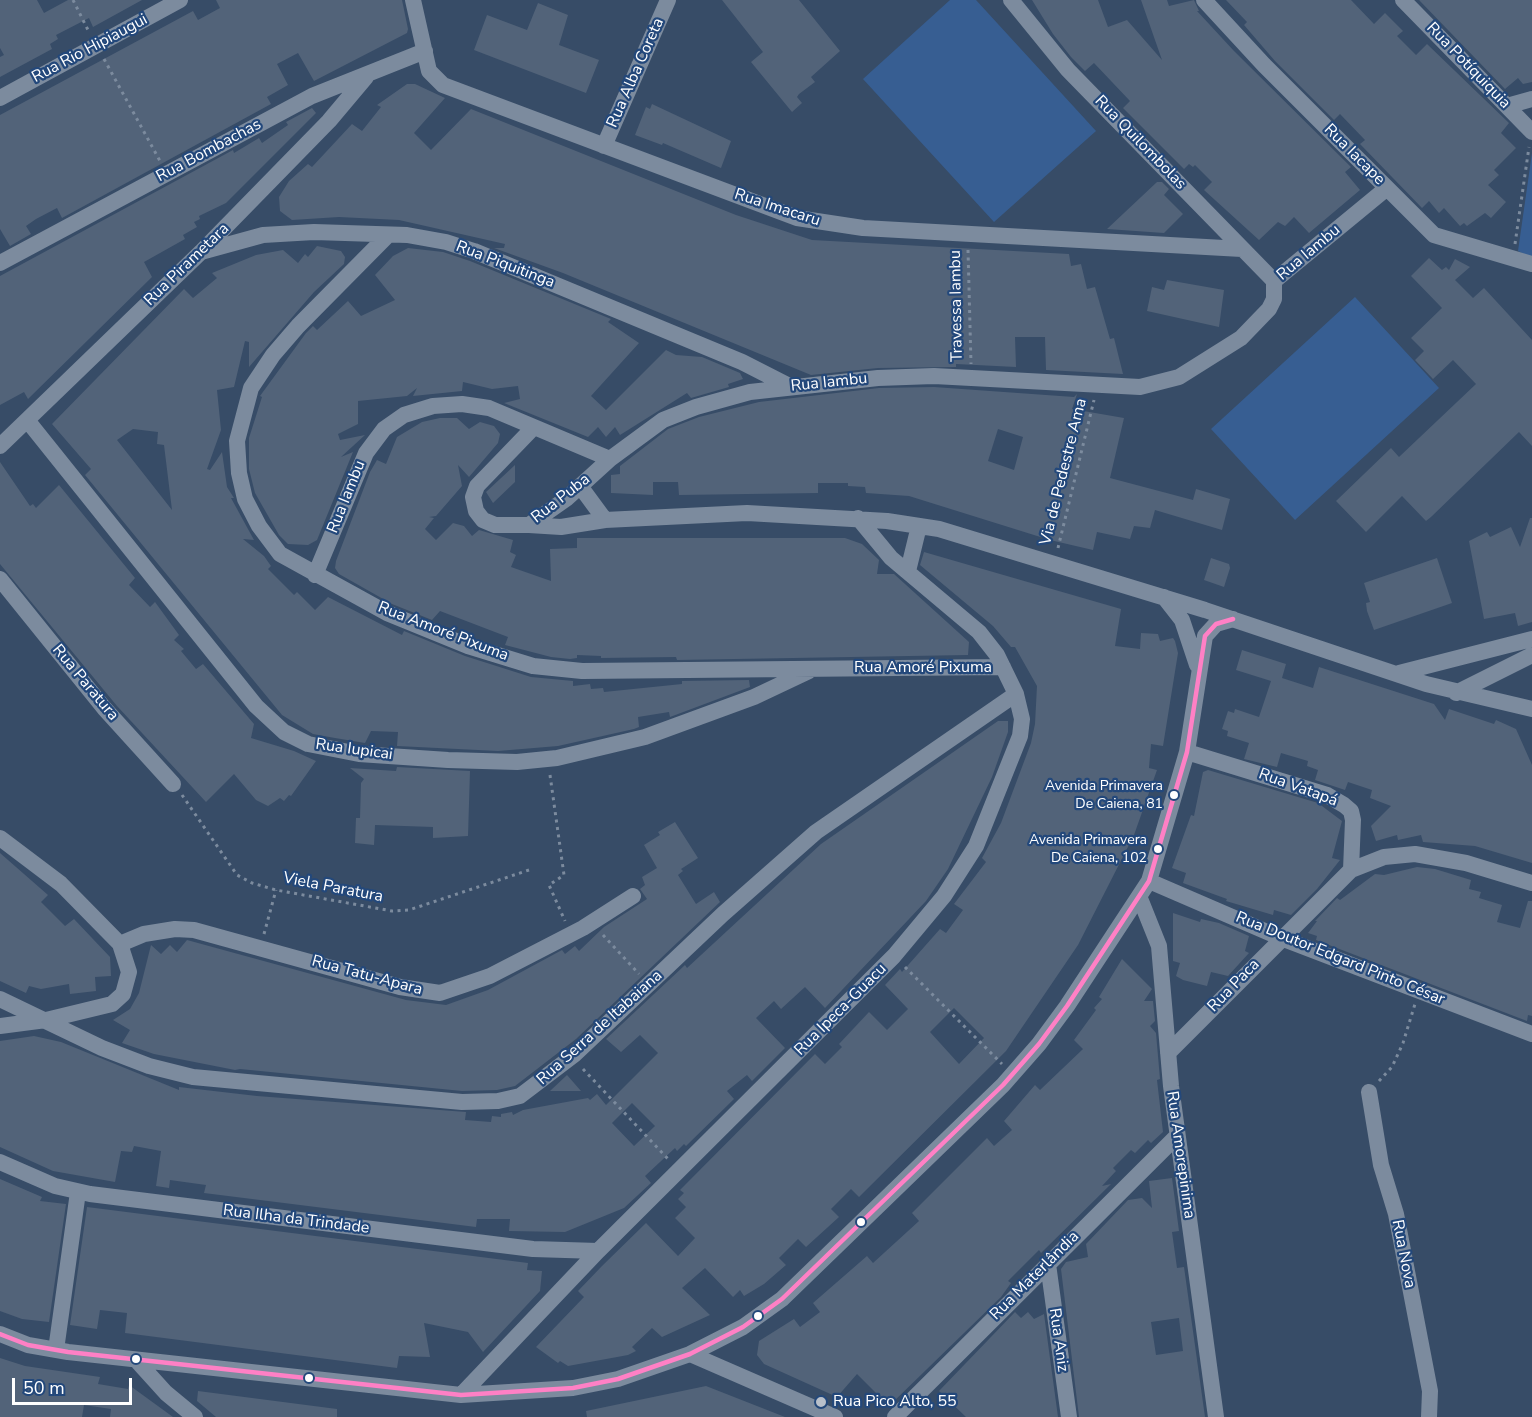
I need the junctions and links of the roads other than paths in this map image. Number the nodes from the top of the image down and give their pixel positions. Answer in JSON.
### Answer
{"nodes":[{"id":1,"x":180,"y":0,"type":"edge"},
{"id":2,"x":413,"y":0,"type":"edge"},
{"id":3,"x":668,"y":0,"type":"edge"},
{"id":4,"x":1011,"y":0,"type":"edge"},
{"id":5,"x":1204,"y":0,"type":"edge"},
{"id":6,"x":1403,"y":0,"type":"edge"},
{"id":7,"x":424,"y":51,"type":"junction"},
{"id":8,"x":366,"y":77,"type":"junction"},
{"id":9,"x":0,"y":98,"type":"edge"},
{"id":10,"x":1532,"y":99,"type":"edge"},
{"id":11,"x":1507,"y":106,"type":"junction"},
{"id":12,"x":1532,"y":132,"type":"edge"},
{"id":13,"x":604,"y":146,"type":"junction"},
{"id":14,"x":1387,"y":188,"type":"junction"},
{"id":15,"x":388,"y":235,"type":"junction"},
{"id":16,"x":1242,"y":249,"type":"junction"},
{"id":17,"x":201,"y":252,"type":"junction"},
{"id":18,"x":0,"y":263,"type":"edge"},
{"id":19,"x":1532,"y":264,"type":"edge"},
{"id":20,"x":1274,"y":281,"type":"junction"},
{"id":21,"x":791,"y":387,"type":"junction"},
{"id":22,"x":27,"y":420,"type":"junction"},
{"id":23,"x":533,"y":428,"type":"junction"},
{"id":24,"x":0,"y":446,"type":"edge"},
{"id":25,"x":610,"y":459,"type":"junction"},
{"id":26,"x":580,"y":486,"type":"junction"},
{"id":27,"x":858,"y":518,"type":"junction"},
{"id":28,"x":605,"y":520,"type":"junction"},
{"id":29,"x":529,"y":525,"type":"junction"},
{"id":30,"x":919,"y":526,"type":"junction"},
{"id":31,"x":908,"y":571,"type":"junction"},
{"id":32,"x":315,"y":575,"type":"junction"},
{"id":33,"x":0,"y":579,"type":"edge"},
{"id":34,"x":1164,"y":597,"type":"junction"},
{"id":35,"x":1233,"y":619,"type":"junction"},
{"id":36,"x":1532,"y":639,"type":"edge"},
{"id":37,"x":1532,"y":655,"type":"edge"},
{"id":38,"x":1003,"y":667,"type":"junction"},
{"id":39,"x":815,"y":668,"type":"junction"},
{"id":40,"x":1198,"y":669,"type":"junction"},
{"id":41,"x":1398,"y":673,"type":"junction"},
{"id":42,"x":1456,"y":693,"type":"junction"},
{"id":43,"x":1016,"y":694,"type":"junction"},
{"id":44,"x":1532,"y":709,"type":"edge"},
{"id":45,"x":1187,"y":752,"type":"junction"},
{"id":46,"x":173,"y":784,"type":"road end"},
{"id":47,"x":0,"y":838,"type":"edge"},
{"id":48,"x":1351,"y":870,"type":"junction"},
{"id":49,"x":1149,"y":881,"type":"junction"},
{"id":50,"x":1532,"y":883,"type":"edge"},
{"id":51,"x":633,"y":896,"type":"dead end"},
{"id":52,"x":1139,"y":896,"type":"junction"},
{"id":53,"x":1281,"y":938,"type":"junction"},
{"id":54,"x":120,"y":944,"type":"junction"},
{"id":55,"x":0,"y":999,"type":"edge"},
{"id":56,"x":46,"y":1020,"type":"junction"},
{"id":57,"x":0,"y":1026,"type":"edge"},
{"id":58,"x":1532,"y":1034,"type":"edge"},
{"id":59,"x":1168,"y":1053,"type":"junction"},
{"id":60,"x":1370,"y":1092,"type":"road end"},
{"id":61,"x":1177,"y":1136,"type":"junction"},
{"id":62,"x":0,"y":1162,"type":"edge"},
{"id":63,"x":78,"y":1192,"type":"junction"},
{"id":64,"x":598,"y":1251,"type":"junction"},
{"id":65,"x":1048,"y":1264,"type":"junction"},
{"id":66,"x":0,"y":1334,"type":"edge"},
{"id":67,"x":56,"y":1350,"type":"junction"},
{"id":68,"x":690,"y":1354,"type":"junction"},
{"id":69,"x":137,"y":1361,"type":"junction"},
{"id":70,"x":461,"y":1395,"type":"junction"},
{"id":71,"x":195,"y":1417,"type":"edge"},
{"id":72,"x":835,"y":1417,"type":"edge"},
{"id":73,"x":895,"y":1417,"type":"edge"},
{"id":74,"x":1069,"y":1417,"type":"edge"},
{"id":75,"x":1216,"y":1417,"type":"edge"},
{"id":76,"x":1429,"y":1417,"type":"edge"}],
"edges":[{"from":1,"to":9,"type":"street","name":"Rua Rio Hipiaugui"},
{"from":2,"to":7,"type":"street","name":"Rua Imacaru"},
{"from":3,"to":13,"type":"street","name":"Rua Alba Coreta"},
{"from":4,"to":16,"type":"street","name":"Rua Quilombolas"},
{"from":5,"to":14,"type":"street","name":"Rua Iacape"},
{"from":6,"to":11,"type":"street","name":"Rua Potíquiquia"},
{"from":7,"to":8,"type":"street","name":"Rua Bombachas"},
{"from":7,"to":13,"type":"street","name":"Rua Imacaru"},
{"from":8,"to":17,"type":"street","name":"Rua Pirametara"},
{"from":8,"to":18,"type":"street","name":"Rua Bombachas"},
{"from":10,"to":11,"type":"street"},
{"from":11,"to":12,"type":"street","name":"Rua Potíquiquia"},
{"from":13,"to":16,"type":"street","name":"Rua Imacaru"},
{"from":14,"to":19,"type":"street","name":"Rua Iacape"},
{"from":14,"to":20,"type":"street","name":"Rua Iambu"},
{"from":15,"to":17,"type":"street","name":"Rua Piquitinga"},
{"from":15,"to":21,"type":"street","name":"Rua Piquitinga"},
{"from":15,"to":32,"type":"street","name":"Rua Amoré Pixuma"},
{"from":16,"to":20,"type":"street","name":"Rua Quilombolas"},
{"from":17,"to":22,"type":"street","name":"Rua Pirametara"},
{"from":20,"to":21,"type":"street","name":"Rua Iambu"},
{"from":21,"to":25,"type":"street","name":"Rua Iambu"},
{"from":22,"to":24,"type":"street","name":"Rua Pirametara"},
{"from":22,"to":39,"type":"street","name":"Rua Iupicai"},
{"from":23,"to":25,"type":"street","name":"Rua Iambu"},
{"from":23,"to":29,"type":"street","name":"Rua Puba"},
{"from":23,"to":32,"type":"street","name":"Rua Iambu"},
{"from":25,"to":26,"type":"street","name":"Rua Puba"},
{"from":26,"to":28,"type":"street"},
{"from":26,"to":29,"type":"street","name":"Rua Puba"},
{"from":27,"to":28,"type":"street"},
{"from":27,"to":30,"type":"street"},
{"from":27,"to":31,"type":"street","name":"Rua Ipeca-Guacu"},
{"from":28,"to":29,"type":"street"},
{"from":30,"to":31,"type":"street"},
{"from":30,"to":34,"type":"street"},
{"from":31,"to":38,"type":"street","name":"Rua Ipeca-Guacu"},
{"from":32,"to":39,"type":"street","name":"Rua Amoré Pixuma"},
{"from":33,"to":46,"type":"street","name":"Rua Paratura"},
{"from":34,"to":35,"type":"street"},
{"from":34,"to":40,"type":"street"},
{"from":35,"to":40,"type":"street"},
{"from":35,"to":41,"type":"street"},
{"from":36,"to":41,"type":"street"},
{"from":37,"to":42,"type":"street"},
{"from":38,"to":39,"type":"street","name":"Rua Amoré Pixuma"},
{"from":38,"to":43,"type":"street","name":"Rua Ipeca-Guacu"},
{"from":40,"to":45,"type":"street"},
{"from":41,"to":42,"type":"street"},
{"from":42,"to":44,"type":"street"},
{"from":43,"to":56,"type":"street","name":"Rua Serra de Itabaiana"},
{"from":43,"to":64,"type":"street","name":"Rua Ipeca-Guacu"},
{"from":45,"to":48,"type":"street","name":"Rua Vatapá"},
{"from":45,"to":49,"type":"street"},
{"from":47,"to":54,"type":"street"},
{"from":48,"to":50,"type":"street"},
{"from":48,"to":53,"type":"street","name":"Rua Paca"},
{"from":49,"to":52,"type":"street"},
{"from":49,"to":53,"type":"street","name":"Rua Doutor Edgard Pinto César"},
{"from":51,"to":54,"type":"street","name":"Rua Tatu-Apara"},
{"from":52,"to":59,"type":"street","name":"Rua Amorepinima"},
{"from":52,"to":68,"type":"street"},
{"from":53,"to":58,"type":"street","name":"Rua Doutor Edgard Pinto César"},
{"from":53,"to":59,"type":"street","name":"Rua Paca"},
{"from":54,"to":56,"type":"street"},
{"from":55,"to":56,"type":"street","name":"Rua Serra de Itabaiana"},
{"from":56,"to":57,"type":"street"},
{"from":59,"to":61,"type":"street","name":"Rua Amorepinima"},
{"from":60,"to":76,"type":"street","name":"Rua Nova"},
{"from":61,"to":65,"type":"street","name":"Rua Materlândia"},
{"from":61,"to":75,"type":"street","name":"Rua Amorepinima"},
{"from":62,"to":63,"type":"street","name":"Rua Ilha da Trindade"},
{"from":63,"to":64,"type":"street","name":"Rua Ilha da Trindade"},
{"from":63,"to":67,"type":"street"},
{"from":64,"to":70,"type":"street","name":"Rua Ipeca-Guacu"},
{"from":65,"to":73,"type":"street","name":"Rua Materlândia"},
{"from":65,"to":74,"type":"street","name":"Rua Aniz"},
{"from":66,"to":67,"type":"street"},
{"from":67,"to":69,"type":"street"},
{"from":68,"to":70,"type":"street"},
{"from":68,"to":72,"type":"street"},
{"from":69,"to":70,"type":"street"},
{"from":69,"to":71,"type":"street"}]}
